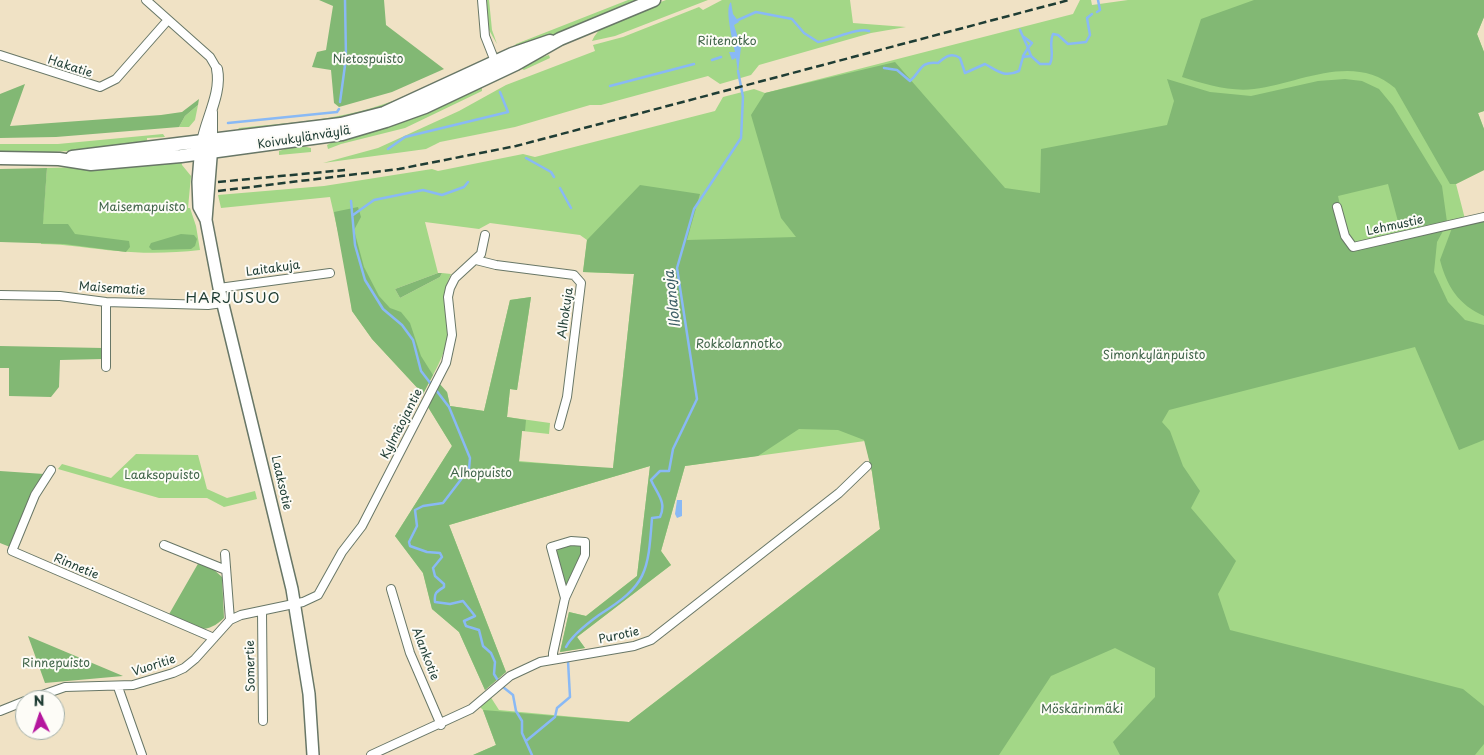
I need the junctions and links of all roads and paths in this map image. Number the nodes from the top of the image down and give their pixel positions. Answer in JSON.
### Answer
{"nodes":[{"id":1,"x":146,"y":0,"type":"edge"},
{"id":2,"x":482,"y":0,"type":"edge"},
{"id":3,"x":654,"y":0,"type":"edge"},
{"id":4,"x":167,"y":21,"type":"junction"},
{"id":5,"x":0,"y":55,"type":"edge"},
{"id":6,"x":497,"y":67,"type":"junction"},
{"id":7,"x":217,"y":68,"type":"joint"},
{"id":8,"x":207,"y":147,"type":"junction"},
{"id":9,"x":0,"y":158,"type":"edge"},
{"id":10,"x":1337,"y":207,"type":"dead end"},
{"id":11,"x":1484,"y":218,"type":"edge"},
{"id":12,"x":485,"y":235,"type":"dead end"},
{"id":13,"x":476,"y":260,"type":"junction"},
{"id":14,"x":330,"y":273,"type":"dead end"},
{"id":15,"x":218,"y":288,"type":"junction"},
{"id":16,"x":0,"y":295,"type":"edge"},
{"id":17,"x":106,"y":302,"type":"junction"},
{"id":18,"x":223,"y":303,"type":"junction"},
{"id":19,"x":106,"y":367,"type":"dead end"},
{"id":20,"x":558,"y":426,"type":"dead end"},
{"id":21,"x":867,"y":466,"type":"dead end"},
{"id":22,"x":51,"y":470,"type":"dead end"},
{"id":23,"x":164,"y":545,"type":"dead end"},
{"id":24,"x":225,"y":554,"type":"dead end"},
{"id":25,"x":226,"y":570,"type":"junction"},
{"id":26,"x":391,"y":589,"type":"dead end"},
{"id":27,"x":565,"y":598,"type":"junction"},
{"id":28,"x":295,"y":603,"type":"junction"},
{"id":29,"x":262,"y":611,"type":"junction"},
{"id":30,"x":230,"y":620,"type":"junction"},
{"id":31,"x":214,"y":638,"type":"junction"},
{"id":32,"x":553,"y":659,"type":"junction"},
{"id":33,"x":118,"y":687,"type":"junction"},
{"id":34,"x":57,"y":690,"type":"edge"},
{"id":35,"x":15,"y":705,"type":"edge"},
{"id":36,"x":0,"y":711,"type":"edge"},
{"id":37,"x":263,"y":721,"type":"dead end"},
{"id":38,"x":441,"y":725,"type":"junction"},
{"id":39,"x":142,"y":755,"type":"edge"},
{"id":40,"x":313,"y":755,"type":"edge"},
{"id":41,"x":372,"y":755,"type":"edge"}],
"edges":[{"from":1,"to":4,"type":"street"},
{"from":2,"to":6,"type":"street"},
{"from":3,"to":6,"type":"main road","name":"Koivukylänväylä"},
{"from":4,"to":5,"type":"street","name":"Hakatie"},
{"from":4,"to":7,"type":"street"},
{"from":6,"to":8,"type":"main road","name":"Koivukylänväylä"},
{"from":7,"to":8,"type":"street","name":"Laaksotie"},
{"from":8,"to":9,"type":"main road","name":"Koivukylänväylä"},
{"from":8,"to":15,"type":"main road","name":"Laaksotie"},
{"from":10,"to":11,"type":"street","name":"Lehmustie"},
{"from":12,"to":13,"type":"street","name":"Kylmäojantie"},
{"from":13,"to":20,"type":"street","name":"Alhokuja"},
{"from":13,"to":28,"type":"street","name":"Kylmäojantie"},
{"from":14,"to":15,"type":"street","name":"Laitakuja"},
{"from":15,"to":18,"type":"main road","name":"Laaksotie"},
{"from":16,"to":17,"type":"street","name":"Maisematie"},
{"from":17,"to":18,"type":"street","name":"Maisematie"},
{"from":17,"to":19,"type":"street"},
{"from":18,"to":28,"type":"main road","name":"Laaksotie"},
{"from":21,"to":32,"type":"street","name":"Purotie"},
{"from":22,"to":31,"type":"street","name":"Rinnetie"},
{"from":23,"to":25,"type":"street"},
{"from":24,"to":25,"type":"street"},
{"from":25,"to":30,"type":"street"},
{"from":26,"to":38,"type":"street","name":"Alankotie"},
{"from":27,"to":27,"type":"street"},
{"from":27,"to":32,"type":"street"},
{"from":28,"to":29,"type":"street"},
{"from":28,"to":40,"type":"main road","name":"Laaksotie"},
{"from":29,"to":30,"type":"street"},
{"from":29,"to":37,"type":"street","name":"Somertie"},
{"from":30,"to":31,"type":"street","name":"Vuoritie"},
{"from":31,"to":33,"type":"street","name":"Vuoritie"},
{"from":32,"to":38,"type":"street","name":"Purotie"},
{"from":33,"to":34,"type":"street","name":"Vuoritie"},
{"from":33,"to":39,"type":"street"},
{"from":35,"to":36,"type":"street","name":"Vuoritie"},
{"from":38,"to":41,"type":"street","name":"Purotie"}]}
